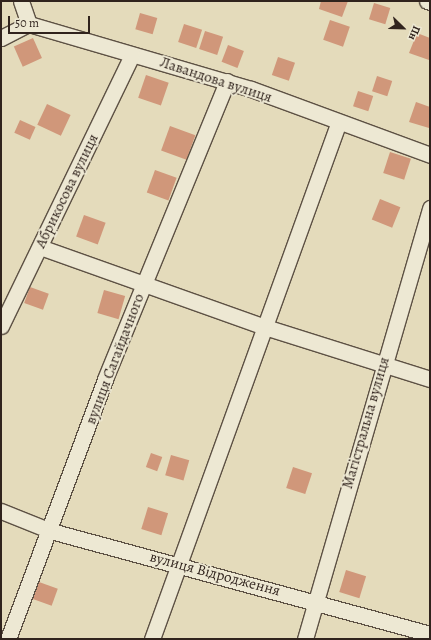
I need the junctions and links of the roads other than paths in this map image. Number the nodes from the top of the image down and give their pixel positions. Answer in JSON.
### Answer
{"nodes":[{"id":1,"x":21,"y":1,"type":"edge"},
{"id":2,"x":427,"y":1,"type":"edge"},
{"id":3,"x":430,"y":2,"type":"edge"},
{"id":4,"x":29,"y":24,"type":"junction"},
{"id":5,"x":1,"y":38,"type":"edge"},
{"id":6,"x":132,"y":54,"type":"junction"},
{"id":7,"x":227,"y":81,"type":"junction"},
{"id":8,"x":338,"y":124,"type":"junction"},
{"id":9,"x":430,"y":155,"type":"edge"},
{"id":10,"x":430,"y":208,"type":"edge"},
{"id":11,"x":40,"y":248,"type":"junction"},
{"id":12,"x":143,"y":285,"type":"junction"},
{"id":13,"x":1,"y":326,"type":"edge"},
{"id":14,"x":265,"y":327,"type":"junction"},
{"id":15,"x":383,"y":364,"type":"junction"},
{"id":16,"x":430,"y":379,"type":"edge"},
{"id":17,"x":1,"y":511,"type":"edge"},
{"id":18,"x":51,"y":531,"type":"junction"},
{"id":19,"x":179,"y":565,"type":"junction"},
{"id":20,"x":315,"y":600,"type":"junction"},
{"id":21,"x":430,"y":634,"type":"edge"},
{"id":22,"x":8,"y":639,"type":"edge"},
{"id":23,"x":152,"y":639,"type":"edge"},
{"id":24,"x":305,"y":639,"type":"edge"}],
"edges":[{"from":1,"to":4,"type":"street"},
{"from":2,"to":3,"type":"street"},
{"from":4,"to":5,"type":"street"},
{"from":4,"to":6,"type":"street","name":"Лавандова вулиця"},
{"from":6,"to":7,"type":"street","name":"Лавандова вулиця"},
{"from":6,"to":11,"type":"street","name":"Абрикосова вулиця"},
{"from":7,"to":8,"type":"street","name":"Лавандова вулиця"},
{"from":7,"to":12,"type":"street","name":"вулиця Сагайдачного"},
{"from":8,"to":9,"type":"street","name":"Лавандова вулиця"},
{"from":8,"to":14,"type":"street"},
{"from":10,"to":15,"type":"street","name":"Магістральна вулиця"},
{"from":11,"to":12,"type":"street"},
{"from":11,"to":13,"type":"street","name":"Абрикосова вулиця"},
{"from":12,"to":14,"type":"street"},
{"from":12,"to":18,"type":"street","name":"вулиця Сагайдачного"},
{"from":14,"to":15,"type":"street"},
{"from":14,"to":19,"type":"street"},
{"from":15,"to":16,"type":"street"},
{"from":15,"to":20,"type":"street","name":"Магістральна вулиця"},
{"from":17,"to":18,"type":"street","name":"вулиця Відродження"},
{"from":18,"to":19,"type":"street","name":"вулиця Відродження"},
{"from":18,"to":22,"type":"street","name":"вулиця Сагайдачного"},
{"from":19,"to":20,"type":"street","name":"вулиця Відродження"},
{"from":19,"to":23,"type":"street"},
{"from":20,"to":21,"type":"street","name":"вулиця Відродження"},
{"from":20,"to":24,"type":"street","name":"Магістральна вулиця"}]}
